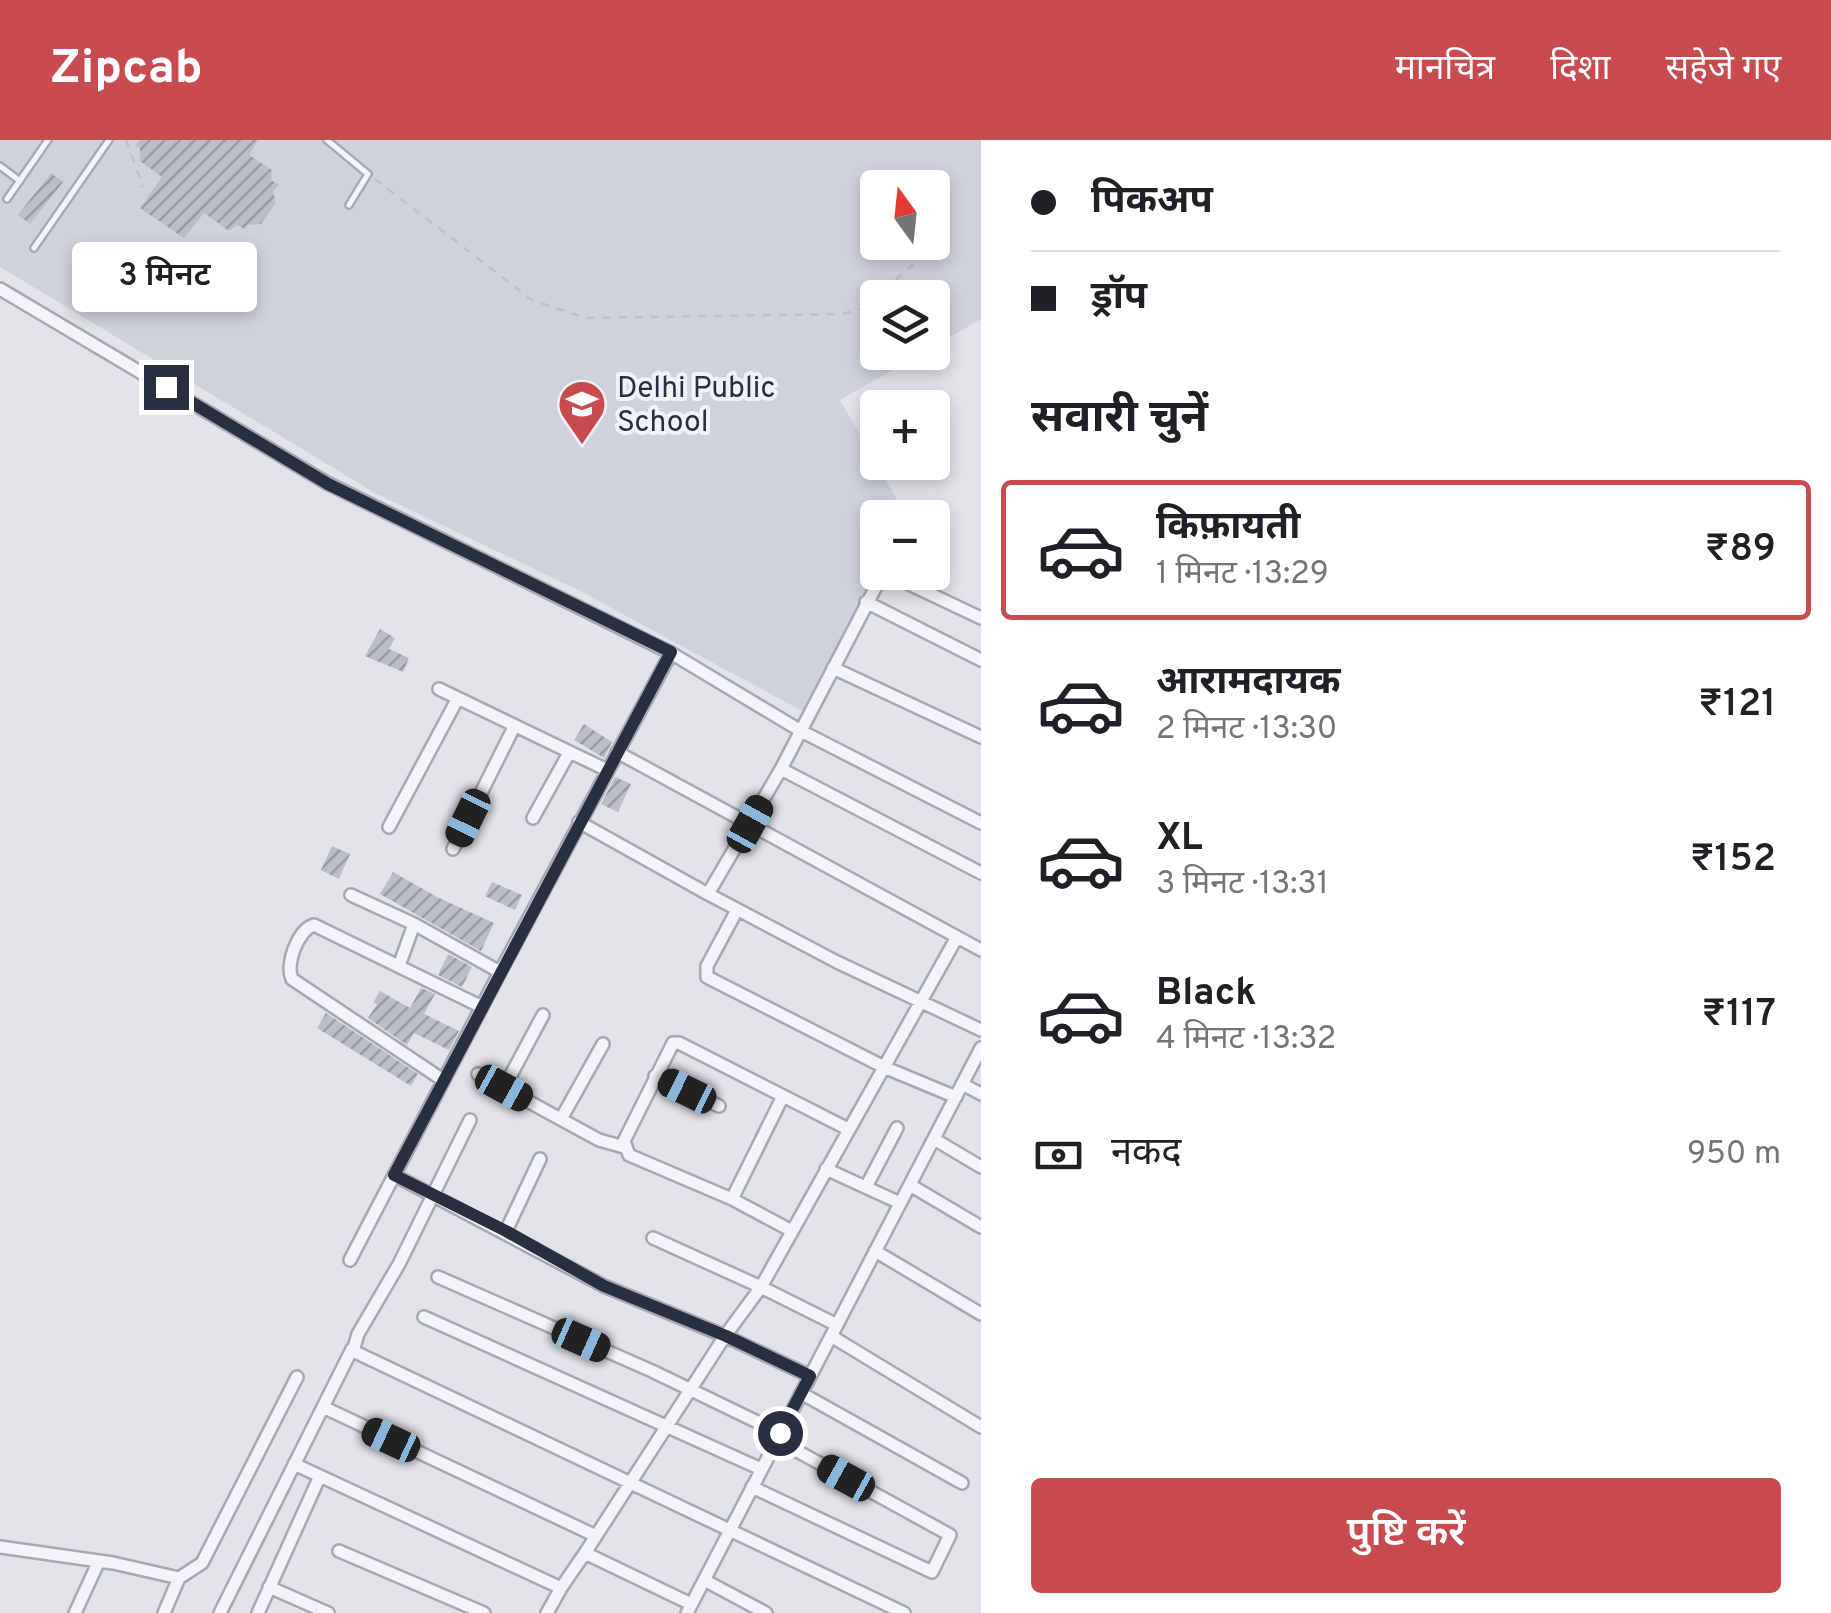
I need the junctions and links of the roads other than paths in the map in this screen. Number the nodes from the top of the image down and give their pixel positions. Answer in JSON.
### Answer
{"nodes":[{"id":1,"x":48,"y":140,"type":"edge"},
{"id":2,"x":108,"y":140,"type":"edge"},
{"id":3,"x":327,"y":140,"type":"edge"},
{"id":4,"x":0,"y":166,"type":"edge"},
{"id":5,"x":20,"y":181,"type":"junction"},
{"id":6,"x":7,"y":199,"type":"dead end"},
{"id":7,"x":349,"y":205,"type":"dead end"},
{"id":8,"x":34,"y":248,"type":"dead end"},
{"id":9,"x":0,"y":289,"type":"edge"},
{"id":10,"x":866,"y":602,"type":"junction"},
{"id":11,"x":981,"y":618,"type":"edge"},
{"id":12,"x":671,"y":652,"type":"junction"},
{"id":13,"x":981,"y":660,"type":"edge"},
{"id":14,"x":833,"y":668,"type":"junction"},
{"id":15,"x":439,"y":690,"type":"dead end"},
{"id":16,"x":458,"y":698,"type":"junction"},
{"id":17,"x":514,"y":726,"type":"junction"},
{"id":18,"x":801,"y":731,"type":"junction"},
{"id":19,"x":981,"y":737,"type":"edge"},
{"id":20,"x":569,"y":752,"type":"junction"},
{"id":21,"x":617,"y":752,"type":"junction"},
{"id":22,"x":781,"y":769,"type":"junction"},
{"id":23,"x":607,"y":770,"type":"junction"},
{"id":24,"x":534,"y":818,"type":"dead end"},
{"id":25,"x":578,"y":822,"type":"junction"},
{"id":26,"x":981,"y":823,"type":"edge"},
{"id":27,"x":750,"y":824,"type":"junction"},
{"id":28,"x":389,"y":827,"type":"dead end"},
{"id":29,"x":454,"y":849,"type":"dead end"},
{"id":30,"x":981,"y":873,"type":"edge"},
{"id":31,"x":351,"y":894,"type":"dead end"},
{"id":32,"x":708,"y":894,"type":"junction"},
{"id":33,"x":737,"y":910,"type":"junction"},
{"id":34,"x":414,"y":924,"type":"junction"},
{"id":35,"x":957,"y":937,"type":"junction"},
{"id":36,"x":981,"y":950,"type":"edge"},
{"id":37,"x":399,"y":966,"type":"junction"},
{"id":38,"x":500,"y":972,"type":"junction"},
{"id":39,"x":922,"y":1003,"type":"junction"},
{"id":40,"x":482,"y":1007,"type":"junction"},
{"id":41,"x":542,"y":1015,"type":"dead end"},
{"id":42,"x":981,"y":1030,"type":"edge"},
{"id":43,"x":603,"y":1044,"type":"dead end"},
{"id":44,"x":981,"y":1048,"type":"edge"},
{"id":45,"x":886,"y":1068,"type":"junction"},
{"id":46,"x":478,"y":1074,"type":"dead end"},
{"id":47,"x":656,"y":1076,"type":"junction"},
{"id":48,"x":443,"y":1080,"type":"junction"},
{"id":49,"x":962,"y":1084,"type":"junction"},
{"id":50,"x":504,"y":1088,"type":"junction"},
{"id":51,"x":981,"y":1094,"type":"edge"},
{"id":52,"x":784,"y":1096,"type":"junction"},
{"id":53,"x":956,"y":1097,"type":"junction"},
{"id":54,"x":719,"y":1106,"type":"dead end"},
{"id":55,"x":560,"y":1119,"type":"junction"},
{"id":56,"x":470,"y":1120,"type":"dead end"},
{"id":57,"x":897,"y":1128,"type":"dead end"},
{"id":58,"x":848,"y":1129,"type":"junction"},
{"id":59,"x":934,"y":1140,"type":"junction"},
{"id":60,"x":624,"y":1147,"type":"junction"},
{"id":61,"x":540,"y":1159,"type":"dead end"},
{"id":62,"x":981,"y":1167,"type":"edge"},
{"id":63,"x":826,"y":1169,"type":"junction"},
{"id":64,"x":394,"y":1175,"type":"junction"},
{"id":65,"x":910,"y":1186,"type":"junction"},
{"id":66,"x":866,"y":1187,"type":"junction"},
{"id":67,"x":433,"y":1194,"type":"junction"},
{"id":68,"x":732,"y":1199,"type":"junction"},
{"id":69,"x":900,"y":1203,"type":"junction"},
{"id":70,"x":981,"y":1227,"type":"edge"},
{"id":71,"x":506,"y":1231,"type":"junction"},
{"id":72,"x":792,"y":1231,"type":"junction"},
{"id":73,"x":653,"y":1238,"type":"dead end"},
{"id":74,"x":876,"y":1251,"type":"junction"},
{"id":75,"x":350,"y":1260,"type":"dead end"},
{"id":76,"x":438,"y":1277,"type":"dead end"},
{"id":77,"x":761,"y":1287,"type":"junction"},
{"id":78,"x":981,"y":1314,"type":"edge"},
{"id":79,"x":424,"y":1318,"type":"dead end"},
{"id":80,"x":834,"y":1331,"type":"junction"},
{"id":81,"x":726,"y":1336,"type":"junction"},
{"id":82,"x":352,"y":1349,"type":"junction"},
{"id":83,"x":810,"y":1376,"type":"junction"},
{"id":84,"x":297,"y":1378,"type":"dead end"},
{"id":85,"x":690,"y":1389,"type":"junction"},
{"id":86,"x":801,"y":1393,"type":"junction"},
{"id":87,"x":323,"y":1408,"type":"junction"},
{"id":88,"x":668,"y":1424,"type":"junction"},
{"id":89,"x":981,"y":1427,"type":"edge"},
{"id":90,"x":778,"y":1436,"type":"junction"},
{"id":91,"x":294,"y":1464,"type":"junction"},
{"id":92,"x":762,"y":1469,"type":"junction"},
{"id":93,"x":320,"y":1476,"type":"junction"},
{"id":94,"x":631,"y":1481,"type":"junction"},
{"id":95,"x":962,"y":1482,"type":"dead end"},
{"id":96,"x":752,"y":1487,"type":"junction"},
{"id":97,"x":730,"y":1529,"type":"junction"},
{"id":98,"x":596,"y":1536,"type":"junction"},
{"id":99,"x":0,"y":1548,"type":"edge"},
{"id":100,"x":339,"y":1551,"type":"dead end"},
{"id":101,"x":585,"y":1552,"type":"junction"},
{"id":102,"x":99,"y":1561,"type":"junction"},
{"id":103,"x":179,"y":1578,"type":"junction"},
{"id":104,"x":704,"y":1580,"type":"junction"},
{"id":105,"x":269,"y":1587,"type":"junction"},
{"id":106,"x":561,"y":1588,"type":"junction"},
{"id":107,"x":689,"y":1609,"type":"edge"},
{"id":108,"x":75,"y":1613,"type":"edge"},
{"id":109,"x":164,"y":1613,"type":"edge"},
{"id":110,"x":220,"y":1613,"type":"edge"},
{"id":111,"x":258,"y":1613,"type":"edge"},
{"id":112,"x":328,"y":1613,"type":"edge"},
{"id":113,"x":484,"y":1613,"type":"edge"},
{"id":114,"x":547,"y":1613,"type":"edge"},
{"id":115,"x":764,"y":1613,"type":"edge"},
{"id":116,"x":904,"y":1613,"type":"edge"}],
"edges":[{"from":1,"to":5,"type":"lane"},
{"from":2,"to":8,"type":"lane"},
{"from":3,"to":7,"type":"lane"},
{"from":4,"to":5,"type":"lane"},
{"from":5,"to":6,"type":"lane"},
{"from":9,"to":12,"type":"street"},
{"from":10,"to":11,"type":"street"},
{"from":10,"to":13,"type":"street"},
{"from":10,"to":14,"type":"street"},
{"from":12,"to":18,"type":"street"},
{"from":12,"to":21,"type":"street"},
{"from":14,"to":18,"type":"street"},
{"from":14,"to":19,"type":"street"},
{"from":15,"to":16,"type":"street"},
{"from":16,"to":17,"type":"street"},
{"from":16,"to":28,"type":"street"},
{"from":17,"to":20,"type":"street"},
{"from":17,"to":29,"type":"street"},
{"from":18,"to":22,"type":"street"},
{"from":18,"to":26,"type":"street"},
{"from":20,"to":23,"type":"street"},
{"from":20,"to":24,"type":"street"},
{"from":21,"to":23,"type":"street"},
{"from":21,"to":27,"type":"street"},
{"from":22,"to":27,"type":"street"},
{"from":22,"to":30,"type":"street"},
{"from":23,"to":25,"type":"street"},
{"from":25,"to":32,"type":"street"},
{"from":25,"to":38,"type":"street"},
{"from":27,"to":32,"type":"street"},
{"from":27,"to":35,"type":"street"},
{"from":31,"to":34,"type":"street"},
{"from":32,"to":33,"type":"street"},
{"from":33,"to":39,"type":"street"},
{"from":33,"to":45,"type":"street"},
{"from":34,"to":37,"type":"street"},
{"from":34,"to":38,"type":"street"},
{"from":35,"to":36,"type":"street"},
{"from":35,"to":39,"type":"street"},
{"from":37,"to":40,"type":"street"},
{"from":37,"to":48,"type":"street"},
{"from":38,"to":40,"type":"street"},
{"from":39,"to":42,"type":"street"},
{"from":39,"to":45,"type":"street"},
{"from":40,"to":48,"type":"street"},
{"from":41,"to":50,"type":"street"},
{"from":43,"to":55,"type":"street"},
{"from":44,"to":49,"type":"street"},
{"from":45,"to":53,"type":"street"},
{"from":45,"to":58,"type":"street"},
{"from":46,"to":50,"type":"street"},
{"from":47,"to":52,"type":"street"},
{"from":47,"to":54,"type":"street"},
{"from":47,"to":60,"type":"street"},
{"from":48,"to":64,"type":"street"},
{"from":49,"to":51,"type":"street"},
{"from":49,"to":53,"type":"street"},
{"from":50,"to":55,"type":"street"},
{"from":52,"to":58,"type":"street"},
{"from":52,"to":68,"type":"street"},
{"from":53,"to":59,"type":"street"},
{"from":55,"to":60,"type":"street"},
{"from":56,"to":67,"type":"street"},
{"from":57,"to":66,"type":"street"},
{"from":58,"to":63,"type":"street"},
{"from":59,"to":62,"type":"street"},
{"from":59,"to":65,"type":"street"},
{"from":60,"to":68,"type":"street"},
{"from":61,"to":71,"type":"street"},
{"from":63,"to":66,"type":"street"},
{"from":63,"to":72,"type":"street"},
{"from":64,"to":67,"type":"street"},
{"from":64,"to":75,"type":"street"},
{"from":65,"to":69,"type":"street"},
{"from":65,"to":70,"type":"street"},
{"from":66,"to":69,"type":"street"},
{"from":67,"to":71,"type":"street"},
{"from":67,"to":82,"type":"street"},
{"from":68,"to":72,"type":"street"},
{"from":69,"to":74,"type":"street"},
{"from":71,"to":81,"type":"street"},
{"from":72,"to":77,"type":"street"},
{"from":73,"to":77,"type":"street"},
{"from":74,"to":78,"type":"street"},
{"from":74,"to":80,"type":"street"},
{"from":76,"to":85,"type":"street"},
{"from":77,"to":80,"type":"street"},
{"from":77,"to":81,"type":"street"},
{"from":79,"to":88,"type":"street"},
{"from":80,"to":83,"type":"street"},
{"from":80,"to":89,"type":"street"},
{"from":81,"to":83,"type":"street"},
{"from":81,"to":85,"type":"street"},
{"from":82,"to":87,"type":"street"},
{"from":82,"to":94,"type":"street"},
{"from":83,"to":86,"type":"street"},
{"from":84,"to":103,"type":"street"},
{"from":85,"to":88,"type":"street"},
{"from":85,"to":90,"type":"street"},
{"from":86,"to":90,"type":"street"},
{"from":86,"to":95,"type":"street"},
{"from":87,"to":91,"type":"street"},
{"from":87,"to":98,"type":"street"},
{"from":88,"to":92,"type":"street"},
{"from":88,"to":94,"type":"street"},
{"from":90,"to":92,"type":"street"},
{"from":90,"to":96,"type":"street"},
{"from":91,"to":93,"type":"street"},
{"from":91,"to":110,"type":"street"},
{"from":92,"to":96,"type":"street"},
{"from":93,"to":105,"type":"street"},
{"from":93,"to":106,"type":"street"},
{"from":94,"to":97,"type":"street"},
{"from":94,"to":98,"type":"street"},
{"from":96,"to":97,"type":"street"},
{"from":97,"to":104,"type":"street"},
{"from":97,"to":116,"type":"street"},
{"from":98,"to":101,"type":"street"},
{"from":99,"to":102,"type":"street"},
{"from":100,"to":113,"type":"street"},
{"from":101,"to":106,"type":"street"},
{"from":101,"to":107,"type":"street"},
{"from":102,"to":103,"type":"street"},
{"from":102,"to":108,"type":"street"},
{"from":103,"to":109,"type":"street"},
{"from":104,"to":107,"type":"street"},
{"from":104,"to":115,"type":"street"},
{"from":105,"to":111,"type":"street"},
{"from":105,"to":112,"type":"street"},
{"from":106,"to":114,"type":"street"}]}
